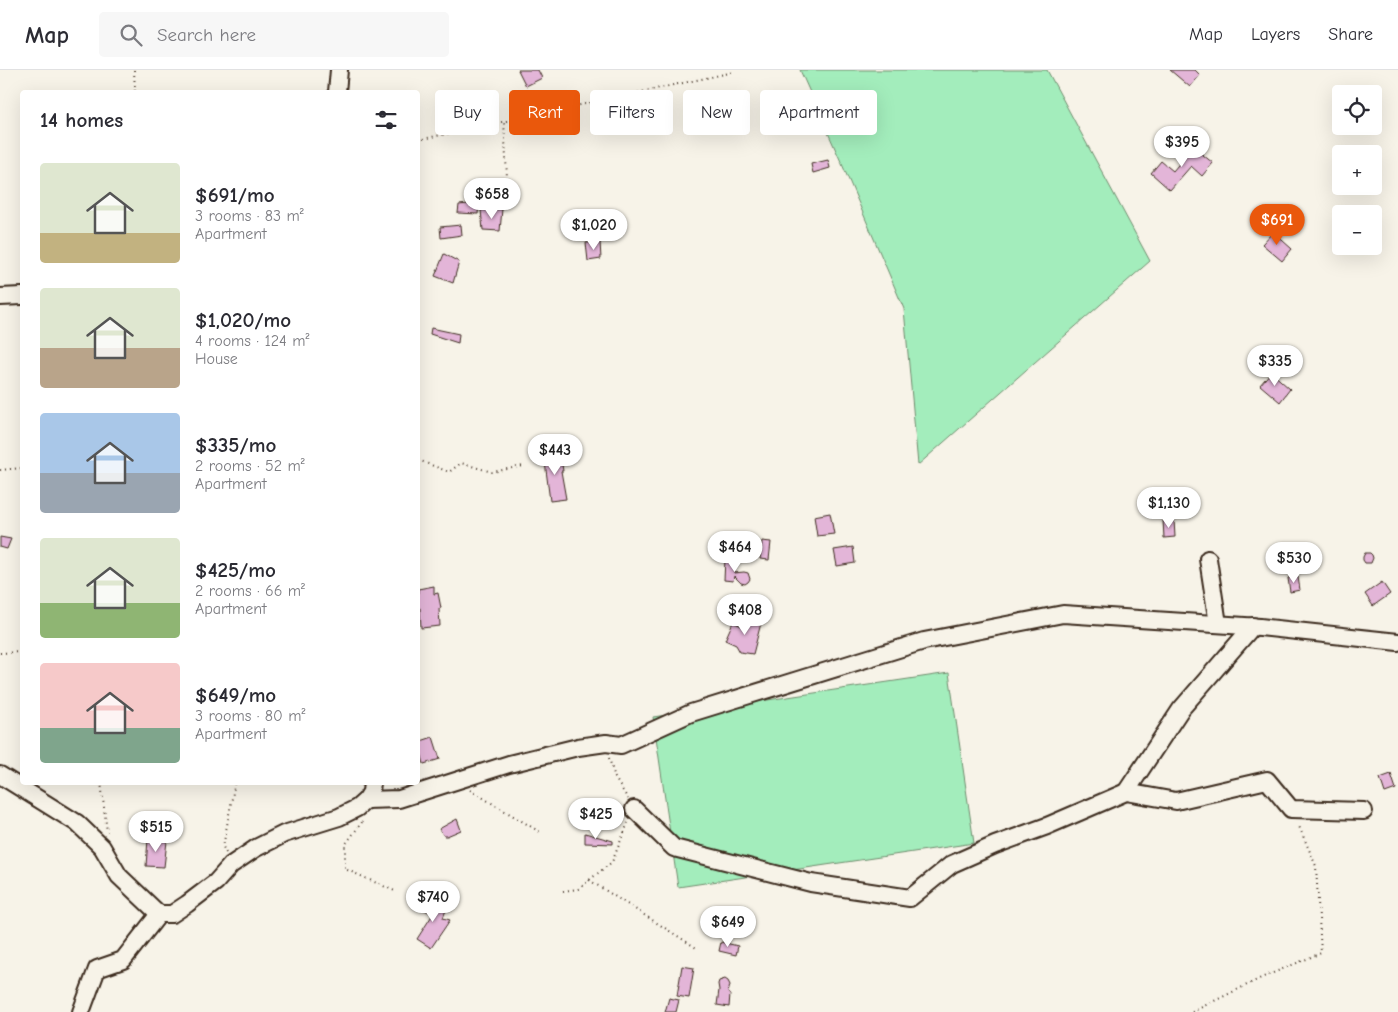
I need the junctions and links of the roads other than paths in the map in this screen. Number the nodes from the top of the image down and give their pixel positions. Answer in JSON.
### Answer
{"nodes":[{"id":1,"x":339,"y":70,"type":"edge"},
{"id":2,"x":337,"y":90,"type":"edge"},
{"id":3,"x":20,"y":296,"type":"edge"},
{"id":4,"x":0,"y":297,"type":"edge"},
{"id":5,"x":1208,"y":559,"type":"dead end"},
{"id":6,"x":1218,"y":624,"type":"junction"},
{"id":7,"x":1253,"y":626,"type":"junction"},
{"id":8,"x":1398,"y":642,"type":"edge"},
{"id":9,"x":0,"y":775,"type":"edge"},
{"id":10,"x":372,"y":785,"type":"edge"},
{"id":11,"x":1126,"y":792,"type":"junction"},
{"id":12,"x":366,"y":800,"type":"junction"},
{"id":13,"x":634,"y":809,"type":"road end"},
{"id":14,"x":1364,"y":811,"type":"dead end"},
{"id":15,"x":159,"y":914,"type":"junction"},
{"id":16,"x":81,"y":1012,"type":"edge"}],
"edges":[{"from":1,"to":2,"type":"street"},
{"from":3,"to":4,"type":"street"},
{"from":5,"to":6,"type":"street"},
{"from":6,"to":7,"type":"street"},
{"from":6,"to":12,"type":"street"},
{"from":7,"to":8,"type":"street"},
{"from":7,"to":11,"type":"street"},
{"from":9,"to":15,"type":"street"},
{"from":10,"to":12,"type":"street"},
{"from":11,"to":13,"type":"street"},
{"from":11,"to":14,"type":"street"},
{"from":12,"to":15,"type":"street"},
{"from":15,"to":16,"type":"street"}]}
